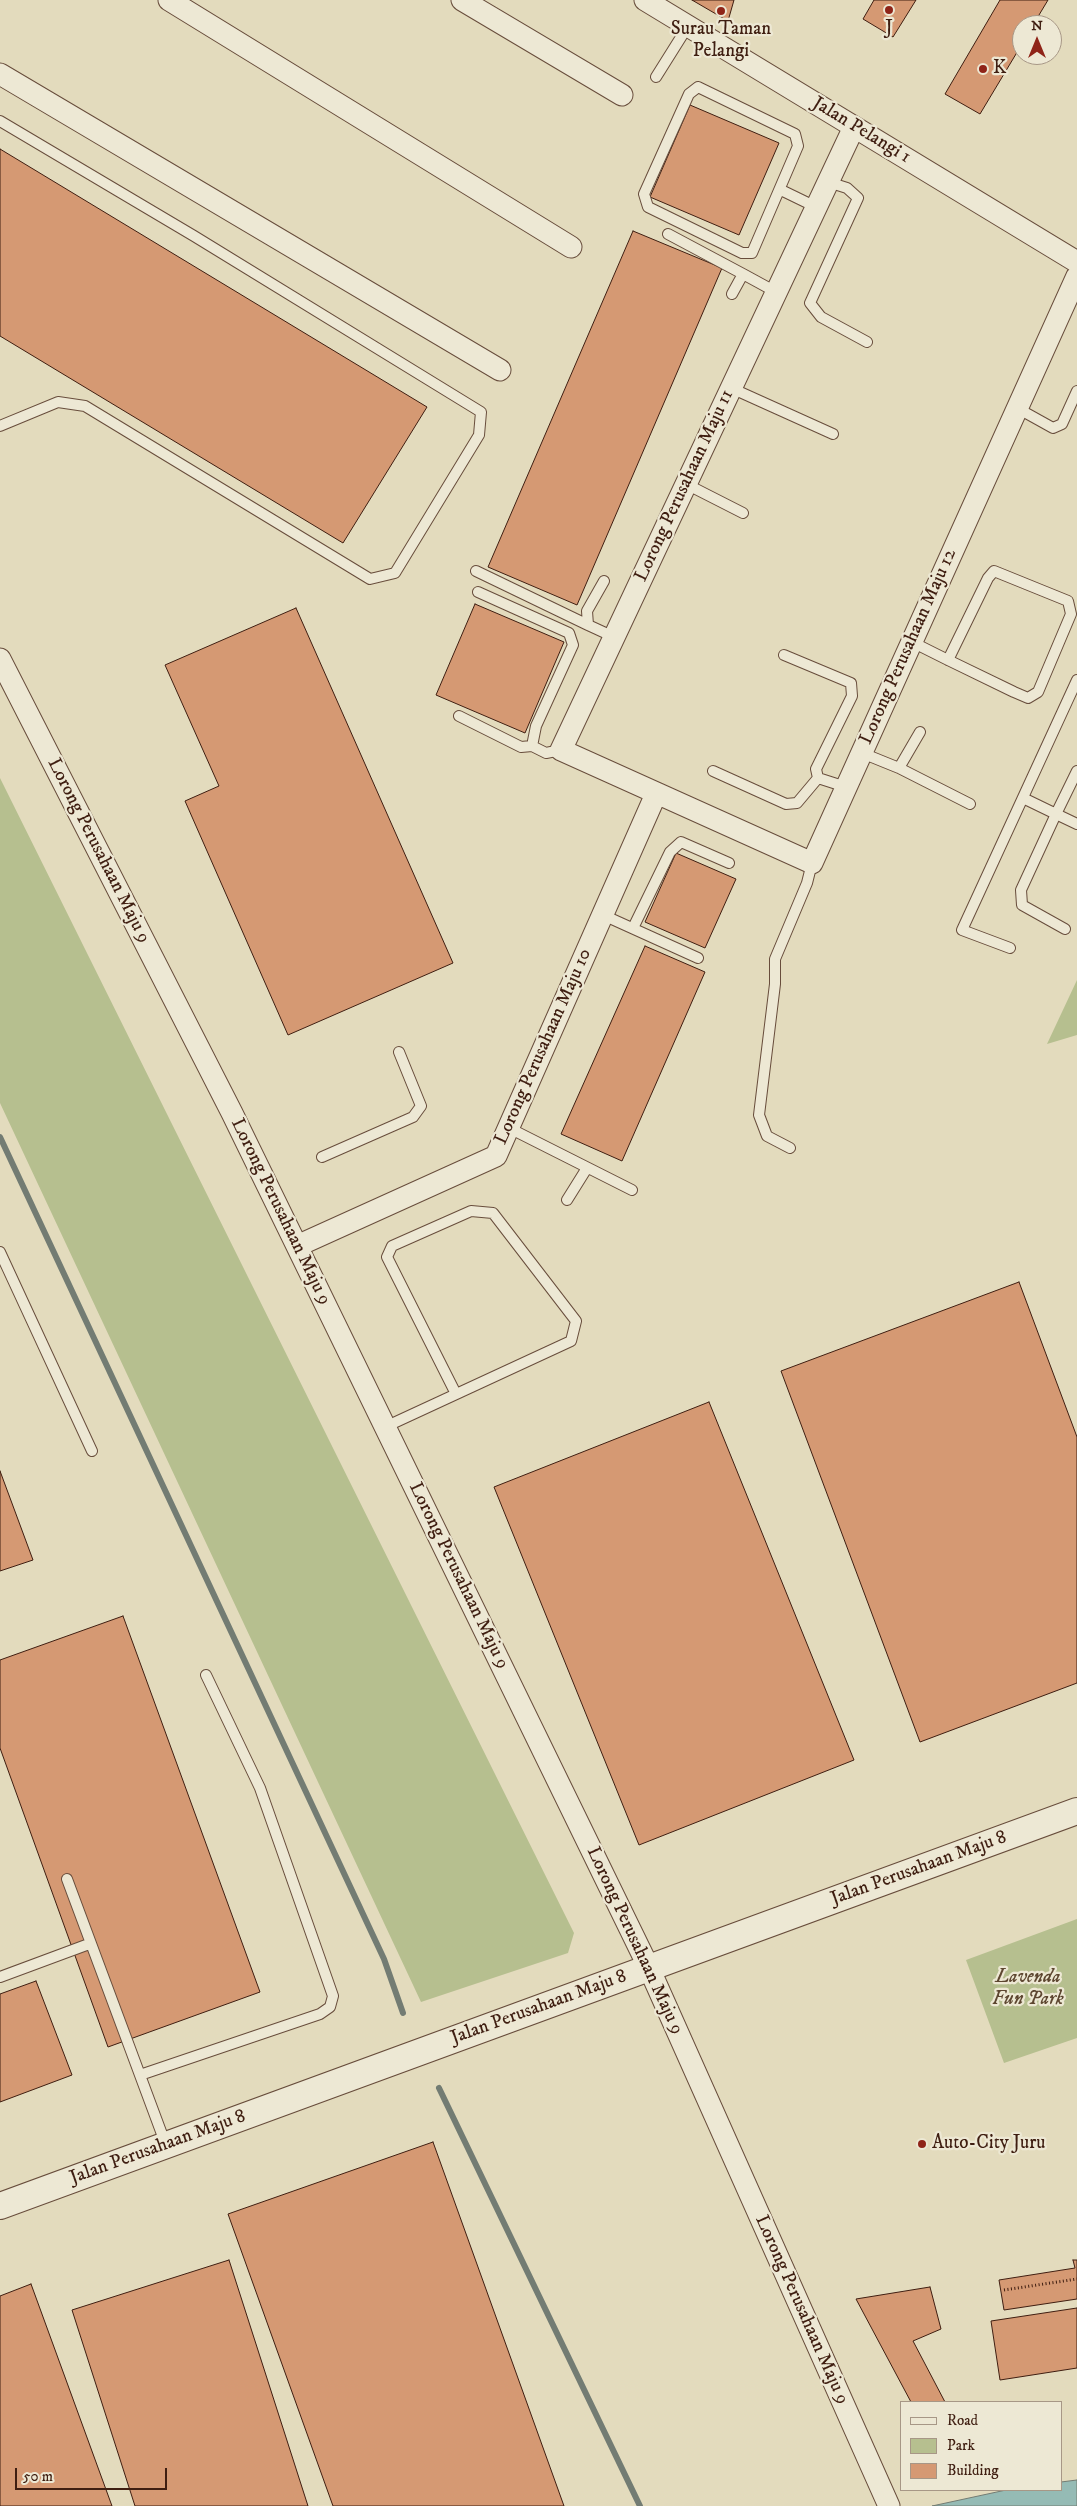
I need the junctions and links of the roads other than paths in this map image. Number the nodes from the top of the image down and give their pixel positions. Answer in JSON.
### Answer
{"nodes":[{"id":1,"x":462,"y":0,"type":"edge"},
{"id":2,"x":645,"y":0,"type":"edge"},
{"id":3,"x":177,"y":2,"type":"edge"},
{"id":4,"x":688,"y":26,"type":"junction"},
{"id":5,"x":0,"y":74,"type":"edge"},
{"id":6,"x":656,"y":77,"type":"dead end"},
{"id":7,"x":622,"y":95,"type":"dead end"},
{"id":8,"x":0,"y":121,"type":"edge"},
{"id":9,"x":854,"y":127,"type":"junction"},
{"id":10,"x":828,"y":182,"type":"junction"},
{"id":11,"x":781,"y":190,"type":"junction"},
{"id":12,"x":816,"y":207,"type":"junction"},
{"id":13,"x":668,"y":234,"type":"dead end"},
{"id":14,"x":571,"y":247,"type":"dead end"},
{"id":15,"x":1077,"y":262,"type":"edge"},
{"id":16,"x":743,"y":274,"type":"junction"},
{"id":17,"x":1077,"y":276,"type":"edge"},
{"id":18,"x":776,"y":292,"type":"junction"},
{"id":19,"x":732,"y":294,"type":"dead end"},
{"id":20,"x":867,"y":342,"type":"dead end"},
{"id":21,"x":500,"y":370,"type":"dead end"},
{"id":22,"x":731,"y":388,"type":"junction"},
{"id":23,"x":1077,"y":391,"type":"edge"},
{"id":24,"x":1017,"y":408,"type":"junction"},
{"id":25,"x":0,"y":426,"type":"edge"},
{"id":26,"x":833,"y":434,"type":"dead end"},
{"id":27,"x":686,"y":484,"type":"junction"},
{"id":28,"x":743,"y":513,"type":"dead end"},
{"id":29,"x":476,"y":571,"type":"dead end"},
{"id":30,"x":604,"y":581,"type":"dead end"},
{"id":31,"x":478,"y":592,"type":"dead end"},
{"id":32,"x":588,"y":625,"type":"junction"},
{"id":33,"x":614,"y":637,"type":"junction"},
{"id":34,"x":912,"y":642,"type":"junction"},
{"id":35,"x":784,"y":655,"type":"dead end"},
{"id":36,"x":0,"y":659,"type":"edge"},
{"id":37,"x":948,"y":660,"type":"junction"},
{"id":38,"x":1077,"y":680,"type":"edge"},
{"id":39,"x":458,"y":716,"type":"dead end"},
{"id":40,"x":920,"y":732,"type":"dead end"},
{"id":41,"x":532,"y":746,"type":"junction"},
{"id":42,"x":561,"y":750,"type":"junction"},
{"id":43,"x":862,"y":753,"type":"junction"},
{"id":44,"x":899,"y":768,"type":"junction"},
{"id":45,"x":713,"y":771,"type":"dead end"},
{"id":46,"x":1077,"y":771,"type":"edge"},
{"id":47,"x":818,"y":778,"type":"junction"},
{"id":48,"x":846,"y":787,"type":"junction"},
{"id":49,"x":656,"y":794,"type":"junction"},
{"id":50,"x":1023,"y":798,"type":"junction"},
{"id":51,"x":970,"y":804,"type":"dead end"},
{"id":52,"x":1056,"y":814,"type":"junction"},
{"id":53,"x":1077,"y":824,"type":"edge"},
{"id":54,"x":729,"y":863,"type":"dead end"},
{"id":55,"x":812,"y":863,"type":"junction"},
{"id":56,"x":603,"y":915,"type":"junction"},
{"id":57,"x":633,"y":928,"type":"junction"},
{"id":58,"x":1065,"y":930,"type":"dead end"},
{"id":59,"x":1010,"y":948,"type":"dead end"},
{"id":60,"x":698,"y":958,"type":"dead end"},
{"id":61,"x":399,"y":1052,"type":"dead end"},
{"id":62,"x":509,"y":1128,"type":"junction"},
{"id":63,"x":790,"y":1148,"type":"dead end"},
{"id":64,"x":322,"y":1157,"type":"dead end"},
{"id":65,"x":587,"y":1168,"type":"junction"},
{"id":66,"x":632,"y":1190,"type":"dead end"},
{"id":67,"x":567,"y":1200,"type":"dead end"},
{"id":68,"x":297,"y":1246,"type":"junction"},
{"id":69,"x":0,"y":1252,"type":"edge"},
{"id":70,"x":456,"y":1394,"type":"junction"},
{"id":71,"x":385,"y":1426,"type":"junction"},
{"id":72,"x":92,"y":1451,"type":"dead end"},
{"id":73,"x":206,"y":1675,"type":"dead end"},
{"id":74,"x":1077,"y":1811,"type":"edge"},
{"id":75,"x":66,"y":1879,"type":"dead end"},
{"id":76,"x":89,"y":1944,"type":"junction"},
{"id":77,"x":649,"y":1968,"type":"junction"},
{"id":78,"x":0,"y":1977,"type":"edge"},
{"id":79,"x":140,"y":2075,"type":"junction"},
{"id":80,"x":166,"y":2145,"type":"junction"},
{"id":81,"x":0,"y":2206,"type":"edge"},
{"id":82,"x":887,"y":2501,"type":"edge"}],
"edges":[{"from":1,"to":7,"type":"street"},
{"from":2,"to":4,"type":"street","name":"Jalan Pelangi 1"},
{"from":3,"to":14,"type":"street"},
{"from":4,"to":6,"type":"lane"},
{"from":4,"to":9,"type":"street","name":"Jalan Pelangi 1"},
{"from":5,"to":21,"type":"street"},
{"from":8,"to":25,"type":"lane"},
{"from":9,"to":10,"type":"street","name":"Lorong Perusahaan Maju 11"},
{"from":9,"to":15,"type":"street","name":"Jalan Pelangi 1"},
{"from":10,"to":12,"type":"street","name":"Lorong Perusahaan Maju 11"},
{"from":10,"to":20,"type":"lane"},
{"from":11,"to":11,"type":"lane"},
{"from":11,"to":12,"type":"lane"},
{"from":12,"to":18,"type":"street","name":"Lorong Perusahaan Maju 11"},
{"from":13,"to":16,"type":"lane"},
{"from":16,"to":18,"type":"lane"},
{"from":16,"to":19,"type":"lane"},
{"from":17,"to":24,"type":"street","name":"Lorong Perusahaan Maju 12"},
{"from":18,"to":22,"type":"street","name":"Lorong Perusahaan Maju 11"},
{"from":22,"to":26,"type":"lane"},
{"from":22,"to":27,"type":"street","name":"Lorong Perusahaan Maju 11"},
{"from":23,"to":24,"type":"lane"},
{"from":24,"to":34,"type":"street","name":"Lorong Perusahaan Maju 12"},
{"from":27,"to":28,"type":"lane"},
{"from":27,"to":33,"type":"street","name":"Lorong Perusahaan Maju 11"},
{"from":29,"to":32,"type":"lane"},
{"from":30,"to":32,"type":"lane"},
{"from":31,"to":41,"type":"lane"},
{"from":32,"to":33,"type":"lane"},
{"from":33,"to":42,"type":"street","name":"Lorong Perusahaan Maju 11"},
{"from":34,"to":37,"type":"lane"},
{"from":34,"to":43,"type":"street","name":"Lorong Perusahaan Maju 12"},
{"from":35,"to":47,"type":"lane"},
{"from":36,"to":68,"type":"street","name":"Lorong Perusahaan Maju 9"},
{"from":37,"to":37,"type":"lane"},
{"from":38,"to":50,"type":"lane"},
{"from":39,"to":41,"type":"lane"},
{"from":40,"to":44,"type":"lane"},
{"from":41,"to":42,"type":"lane"},
{"from":42,"to":49,"type":"street"},
{"from":43,"to":44,"type":"lane"},
{"from":43,"to":48,"type":"street","name":"Lorong Perusahaan Maju 12"},
{"from":44,"to":51,"type":"lane"},
{"from":45,"to":47,"type":"lane"},
{"from":46,"to":52,"type":"lane"},
{"from":47,"to":48,"type":"lane"},
{"from":48,"to":55,"type":"street","name":"Lorong Perusahaan Maju 12"},
{"from":49,"to":55,"type":"street"},
{"from":49,"to":56,"type":"street","name":"Lorong Perusahaan Maju 10"},
{"from":50,"to":52,"type":"lane"},
{"from":50,"to":59,"type":"lane"},
{"from":52,"to":53,"type":"lane"},
{"from":52,"to":58,"type":"lane"},
{"from":54,"to":57,"type":"lane"},
{"from":55,"to":63,"type":"lane"},
{"from":56,"to":57,"type":"lane"},
{"from":56,"to":62,"type":"street","name":"Lorong Perusahaan Maju 10"},
{"from":57,"to":60,"type":"lane"},
{"from":61,"to":64,"type":"lane"},
{"from":62,"to":65,"type":"lane"},
{"from":62,"to":68,"type":"street","name":"Lorong Perusahaan Maju 10"},
{"from":65,"to":66,"type":"lane"},
{"from":65,"to":67,"type":"lane"},
{"from":68,"to":71,"type":"street","name":"Lorong Perusahaan Maju 9"},
{"from":69,"to":72,"type":"lane"},
{"from":70,"to":70,"type":"lane"},
{"from":70,"to":71,"type":"lane"},
{"from":71,"to":77,"type":"street","name":"Lorong Perusahaan Maju 9"},
{"from":73,"to":79,"type":"lane"},
{"from":74,"to":77,"type":"street","name":"Jalan Perusahaan Maju 8"},
{"from":75,"to":76,"type":"lane"},
{"from":76,"to":78,"type":"lane"},
{"from":76,"to":79,"type":"lane"},
{"from":77,"to":80,"type":"street","name":"Jalan Perusahaan Maju 8"},
{"from":77,"to":82,"type":"street","name":"Lorong Perusahaan Maju 9"},
{"from":79,"to":80,"type":"lane"},
{"from":80,"to":81,"type":"street","name":"Jalan Perusahaan Maju 8"}]}
